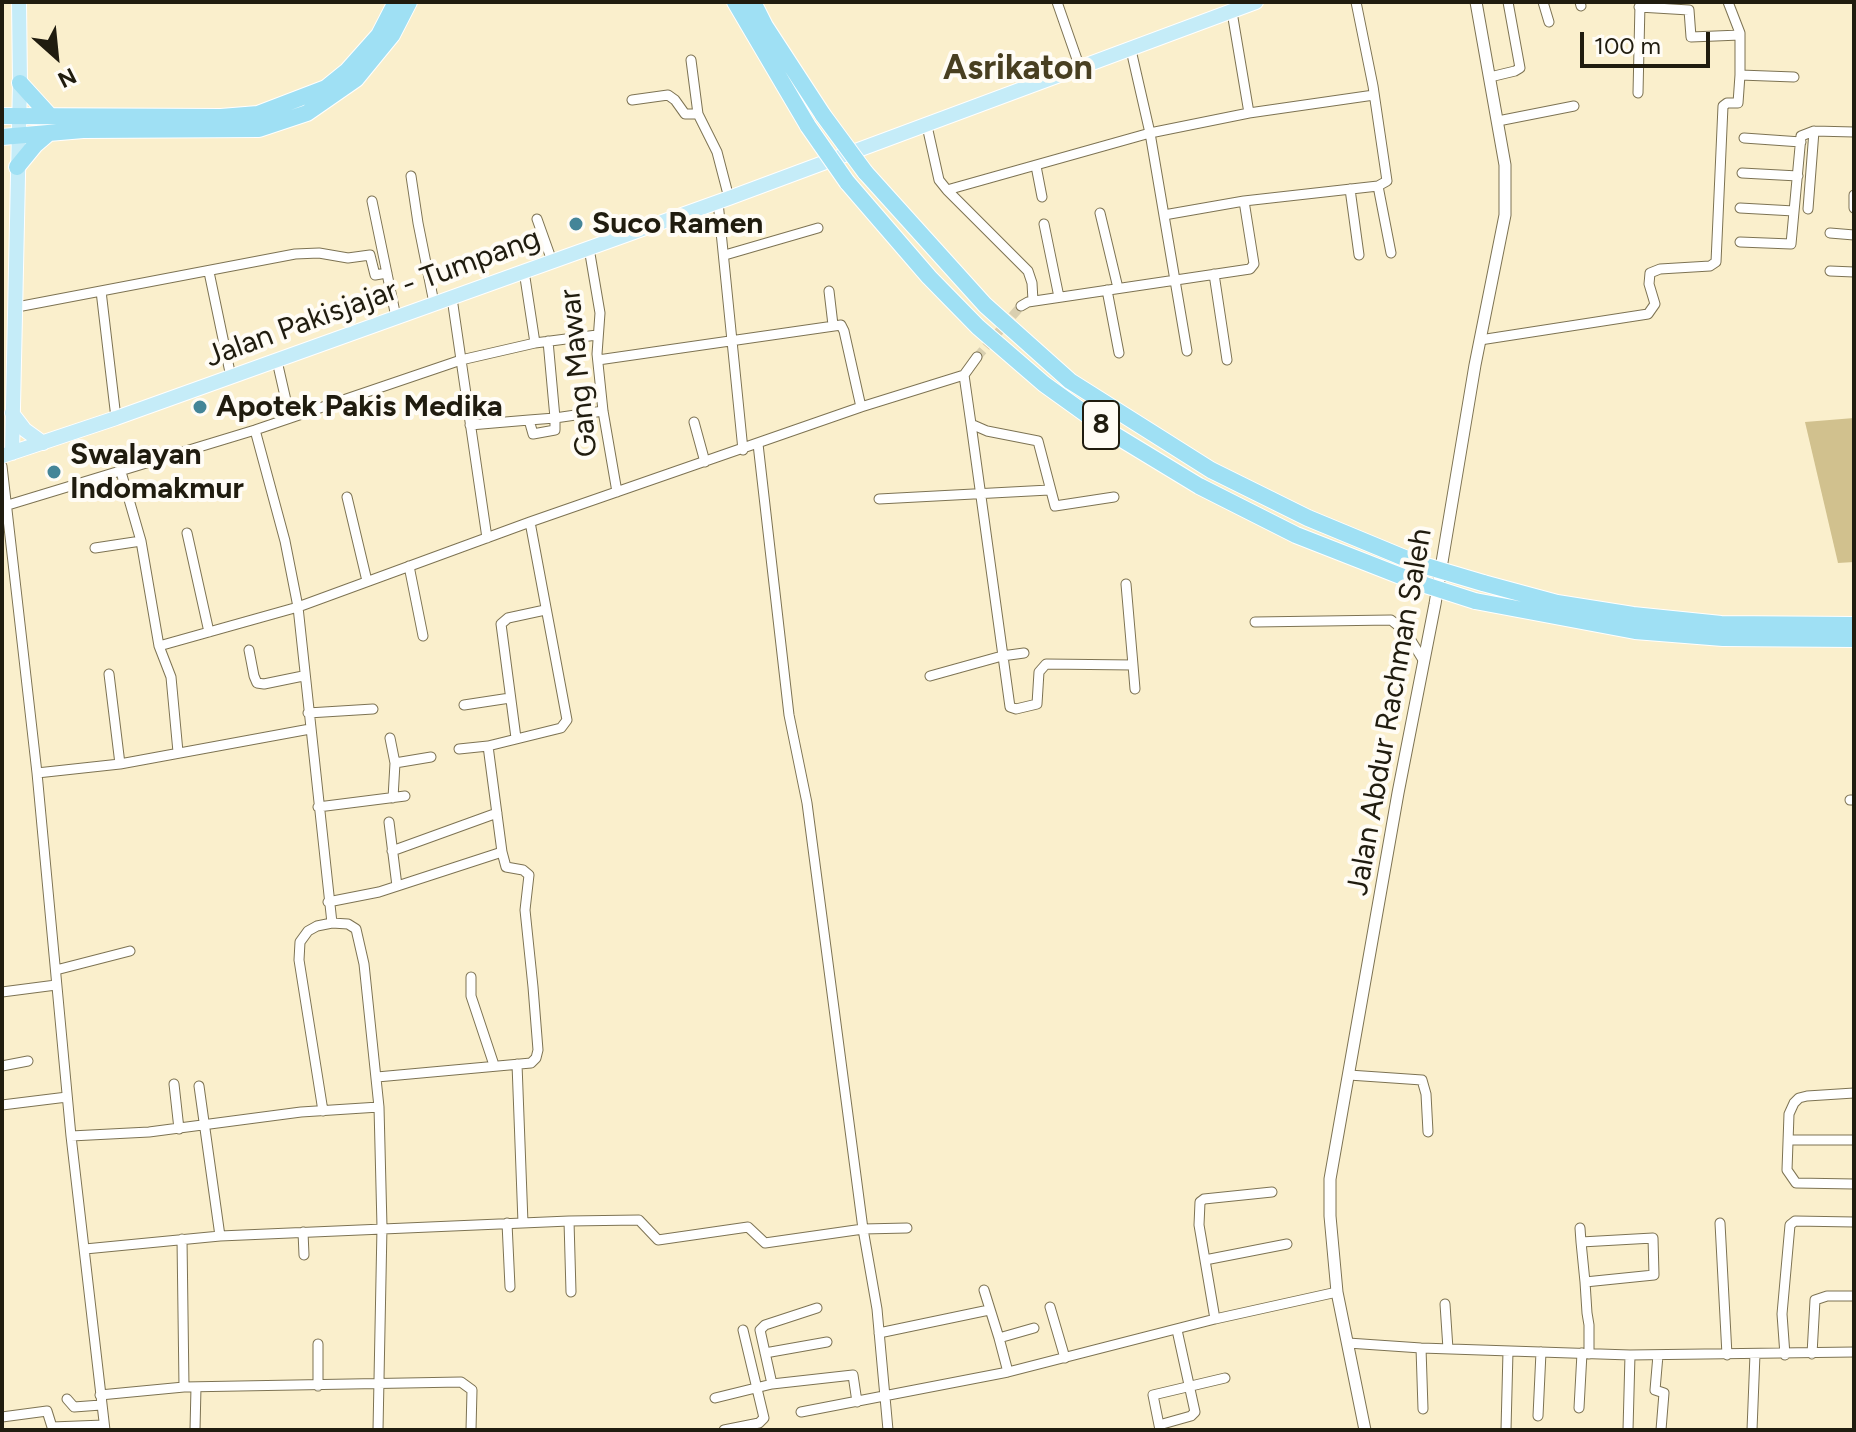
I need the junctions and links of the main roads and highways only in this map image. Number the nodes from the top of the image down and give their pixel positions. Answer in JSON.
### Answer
{"nodes":[{"id":1,"x":19,"y":2,"type":"edge"},
{"id":2,"x":396,"y":2,"type":"edge"},
{"id":3,"x":409,"y":2,"type":"edge"},
{"id":4,"x":735,"y":2,"type":"edge"},
{"id":5,"x":753,"y":2,"type":"edge"},
{"id":6,"x":1255,"y":2,"type":"edge"},
{"id":7,"x":20,"y":83,"type":"junction"},
{"id":8,"x":10,"y":116,"type":"edge"},
{"id":9,"x":50,"y":124,"type":"junction"},
{"id":10,"x":10,"y":136,"type":"edge"},
{"id":11,"x":17,"y":167,"type":"junction"},
{"id":12,"x":12,"y":413,"type":"junction"},
{"id":13,"x":43,"y":443,"type":"junction"},
{"id":14,"x":7,"y":454,"type":"edge"},
{"id":15,"x":1854,"y":625,"type":"edge"},
{"id":16,"x":1854,"y":639,"type":"edge"}],
"edges":[{"from":1,"to":7,"type":"main road"},
{"from":2,"to":9,"type":"highway"},
{"from":3,"to":9,"type":"highway"},
{"from":4,"to":16,"type":"highway","number":"8","bridge":true},
{"from":5,"to":15,"type":"highway","number":"8","bridge":true},
{"from":6,"to":13,"type":"main road","name":"Jalan Pakisjajar - Tumpang"},
{"from":7,"to":8,"type":"main road"},
{"from":7,"to":9,"type":"highway"},
{"from":8,"to":9,"type":"highway"},
{"from":8,"to":10,"type":"main road"},
{"from":9,"to":10,"type":"highway"},
{"from":9,"to":11,"type":"highway"},
{"from":10,"to":11,"type":"main road"},
{"from":11,"to":12,"type":"main road"},
{"from":12,"to":13,"type":"main road"},
{"from":12,"to":14,"type":"main road"},
{"from":13,"to":14,"type":"main road","name":"Jalan Pakisjajar - Tumpang"}]}
